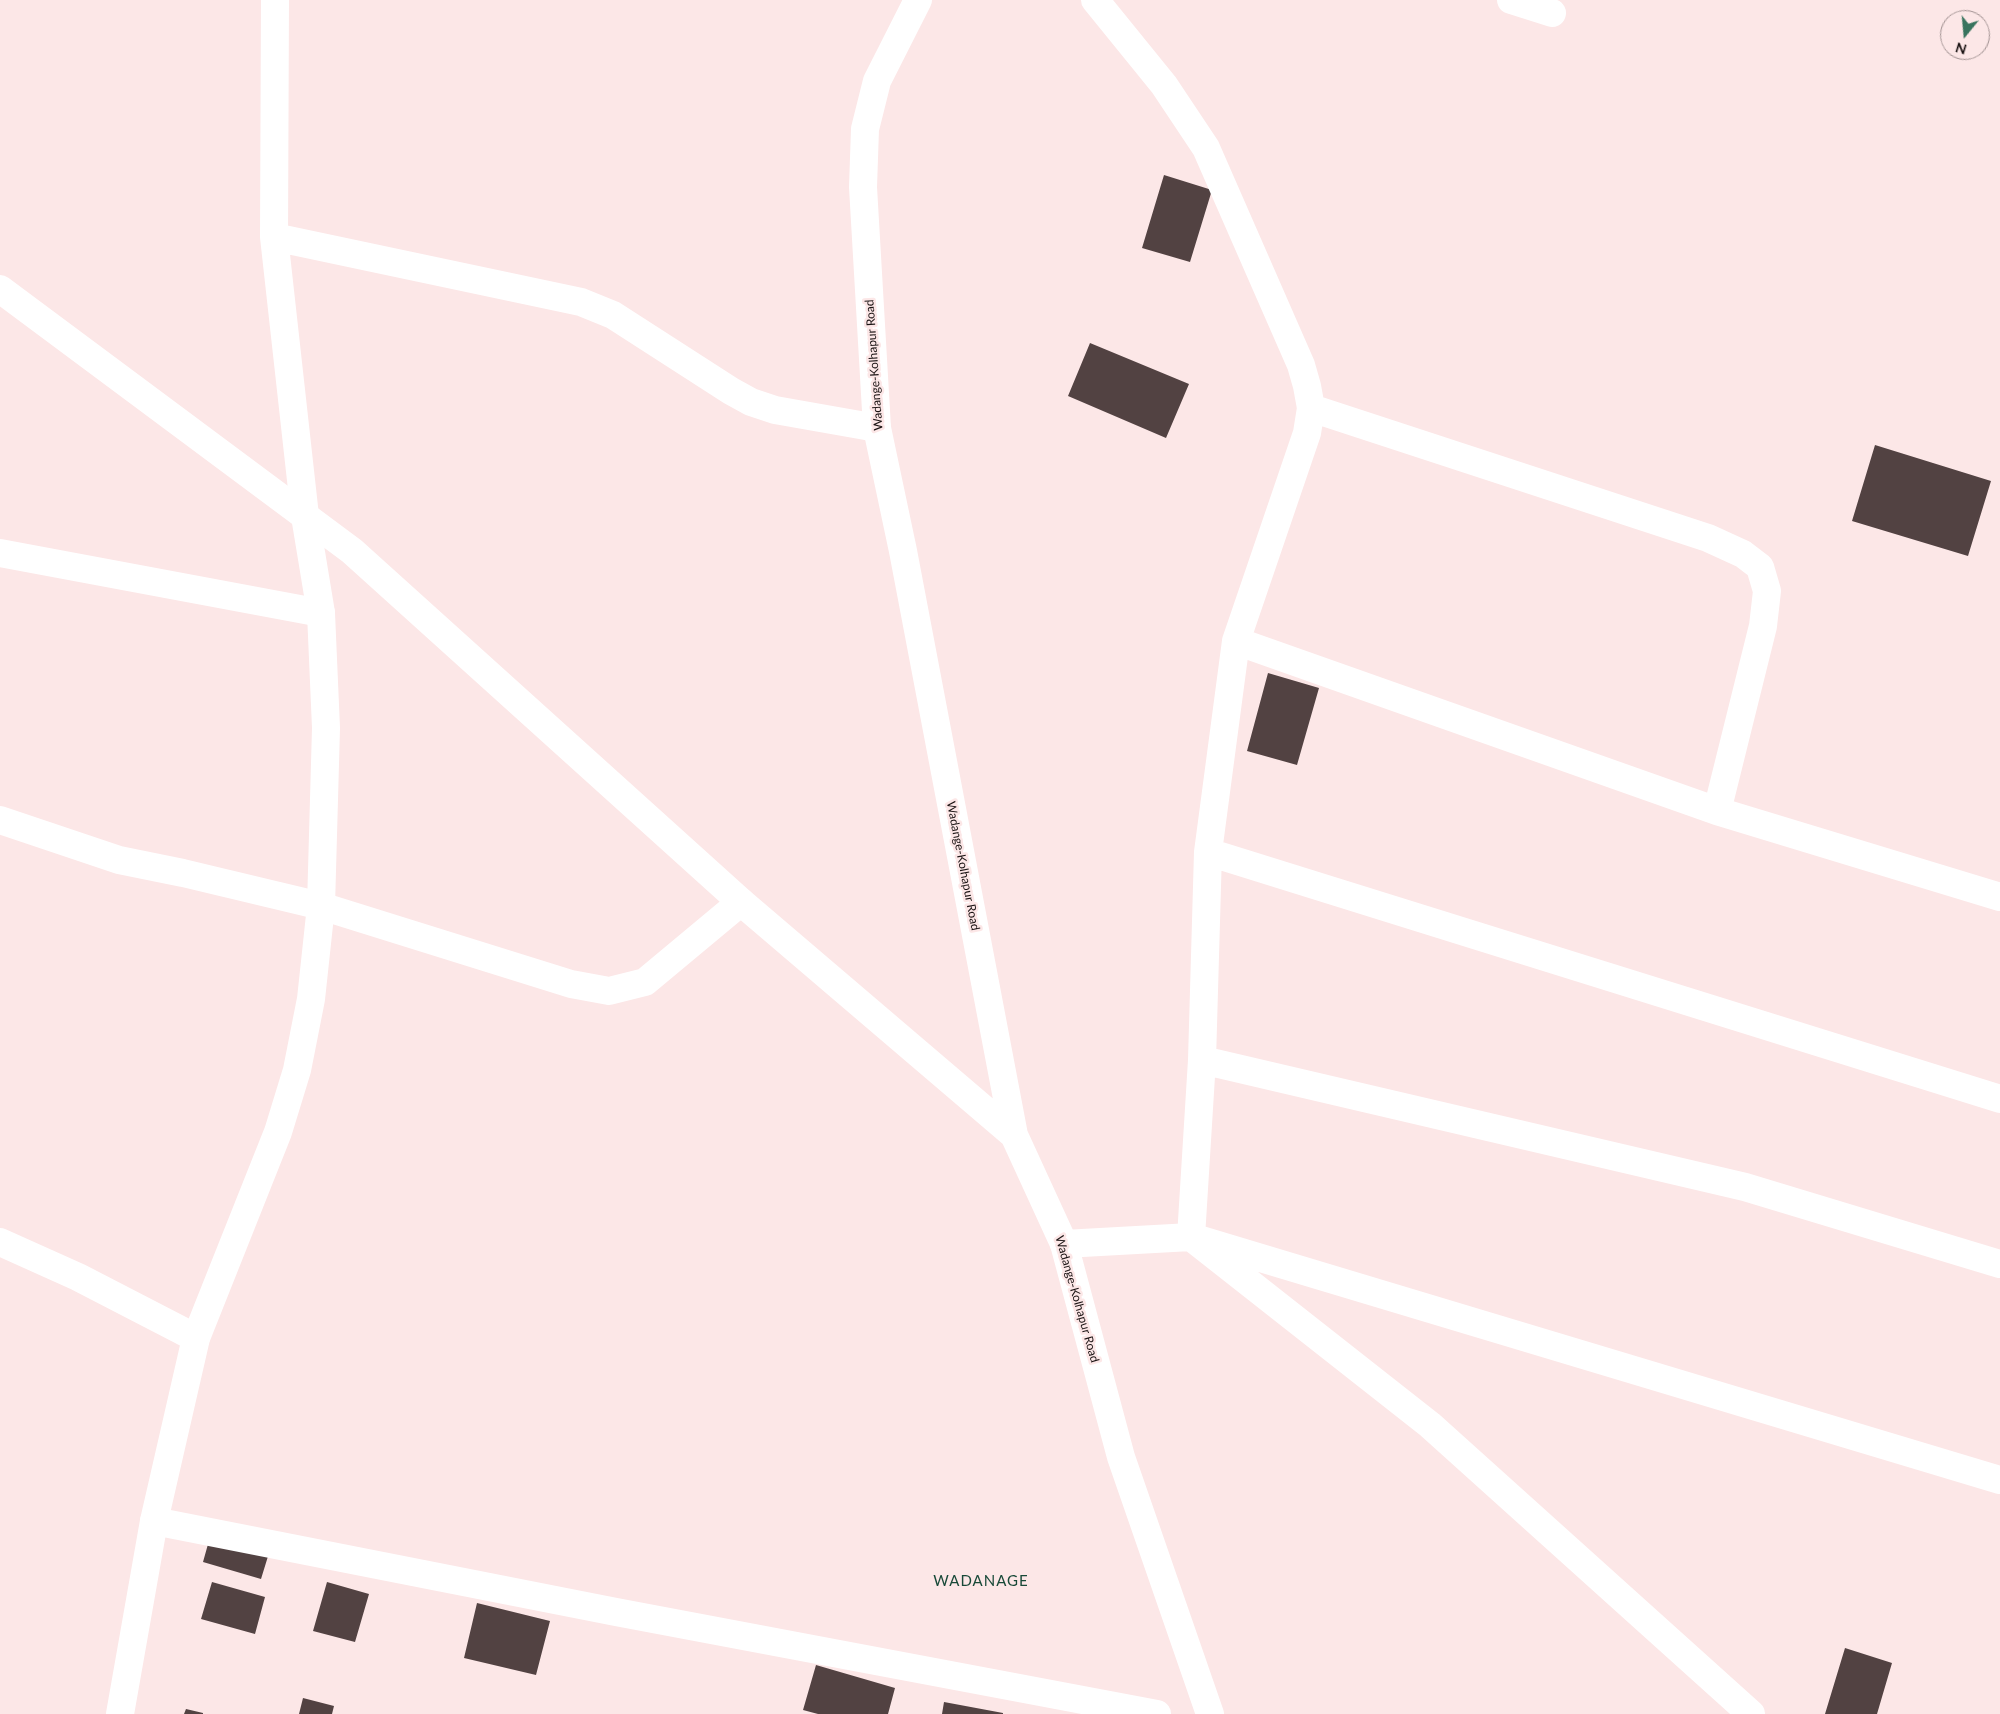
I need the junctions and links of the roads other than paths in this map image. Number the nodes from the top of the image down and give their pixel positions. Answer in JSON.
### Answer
{"nodes":[{"id":1,"x":275,"y":0,"type":"edge"},
{"id":2,"x":918,"y":0,"type":"edge"},
{"id":3,"x":1095,"y":0,"type":"edge"},
{"id":4,"x":1511,"y":0,"type":"edge"},
{"id":5,"x":1552,"y":13,"type":"dead end"},
{"id":6,"x":274,"y":237,"type":"junction"},
{"id":7,"x":0,"y":289,"type":"edge"},
{"id":8,"x":1311,"y":408,"type":"junction"},
{"id":9,"x":877,"y":428,"type":"junction"},
{"id":10,"x":305,"y":516,"type":"junction"},
{"id":11,"x":0,"y":553,"type":"edge"},
{"id":12,"x":321,"y":613,"type":"junction"},
{"id":13,"x":1236,"y":642,"type":"junction"},
{"id":14,"x":1718,"y":810,"type":"junction"},
{"id":15,"x":0,"y":820,"type":"edge"},
{"id":16,"x":1208,"y":852,"type":"junction"},
{"id":17,"x":2000,"y":897,"type":"edge"},
{"id":18,"x":741,"y":902,"type":"junction"},
{"id":19,"x":321,"y":906,"type":"junction"},
{"id":20,"x":1202,"y":1060,"type":"junction"},
{"id":21,"x":2000,"y":1100,"type":"edge"},
{"id":22,"x":1014,"y":1135,"type":"junction"},
{"id":23,"x":1191,"y":1237,"type":"junction"},
{"id":24,"x":0,"y":1242,"type":"edge"},
{"id":25,"x":1064,"y":1244,"type":"junction"},
{"id":26,"x":2000,"y":1264,"type":"edge"},
{"id":27,"x":196,"y":1338,"type":"junction"},
{"id":28,"x":2000,"y":1480,"type":"edge"},
{"id":29,"x":154,"y":1521,"type":"junction"},
{"id":30,"x":120,"y":1714,"type":"edge"},
{"id":31,"x":1157,"y":1714,"type":"edge"},
{"id":32,"x":1210,"y":1714,"type":"edge"},
{"id":33,"x":1751,"y":1714,"type":"edge"}],
"edges":[{"from":1,"to":6,"type":"street"},
{"from":2,"to":9,"type":"street","name":"Wadange-Kolhapur Road"},
{"from":3,"to":8,"type":"street"},
{"from":4,"to":5,"type":"street"},
{"from":6,"to":9,"type":"street"},
{"from":6,"to":10,"type":"street"},
{"from":7,"to":10,"type":"street"},
{"from":8,"to":13,"type":"street"},
{"from":8,"to":14,"type":"street"},
{"from":9,"to":22,"type":"street","name":"Wadange-Kolhapur Road"},
{"from":10,"to":12,"type":"street"},
{"from":10,"to":18,"type":"street"},
{"from":11,"to":12,"type":"street"},
{"from":12,"to":19,"type":"street"},
{"from":13,"to":14,"type":"street"},
{"from":13,"to":16,"type":"street"},
{"from":14,"to":17,"type":"street"},
{"from":15,"to":19,"type":"street"},
{"from":16,"to":20,"type":"street"},
{"from":16,"to":21,"type":"street"},
{"from":18,"to":19,"type":"street"},
{"from":18,"to":22,"type":"street"},
{"from":19,"to":27,"type":"street"},
{"from":20,"to":23,"type":"street"},
{"from":20,"to":26,"type":"street"},
{"from":22,"to":25,"type":"street","name":"Wadange-Kolhapur Road"},
{"from":23,"to":25,"type":"street"},
{"from":23,"to":28,"type":"street"},
{"from":23,"to":33,"type":"street"},
{"from":24,"to":27,"type":"street"},
{"from":25,"to":32,"type":"street","name":"Wadange-Kolhapur Road"},
{"from":27,"to":29,"type":"street"},
{"from":29,"to":30,"type":"street"},
{"from":29,"to":31,"type":"street"}]}
